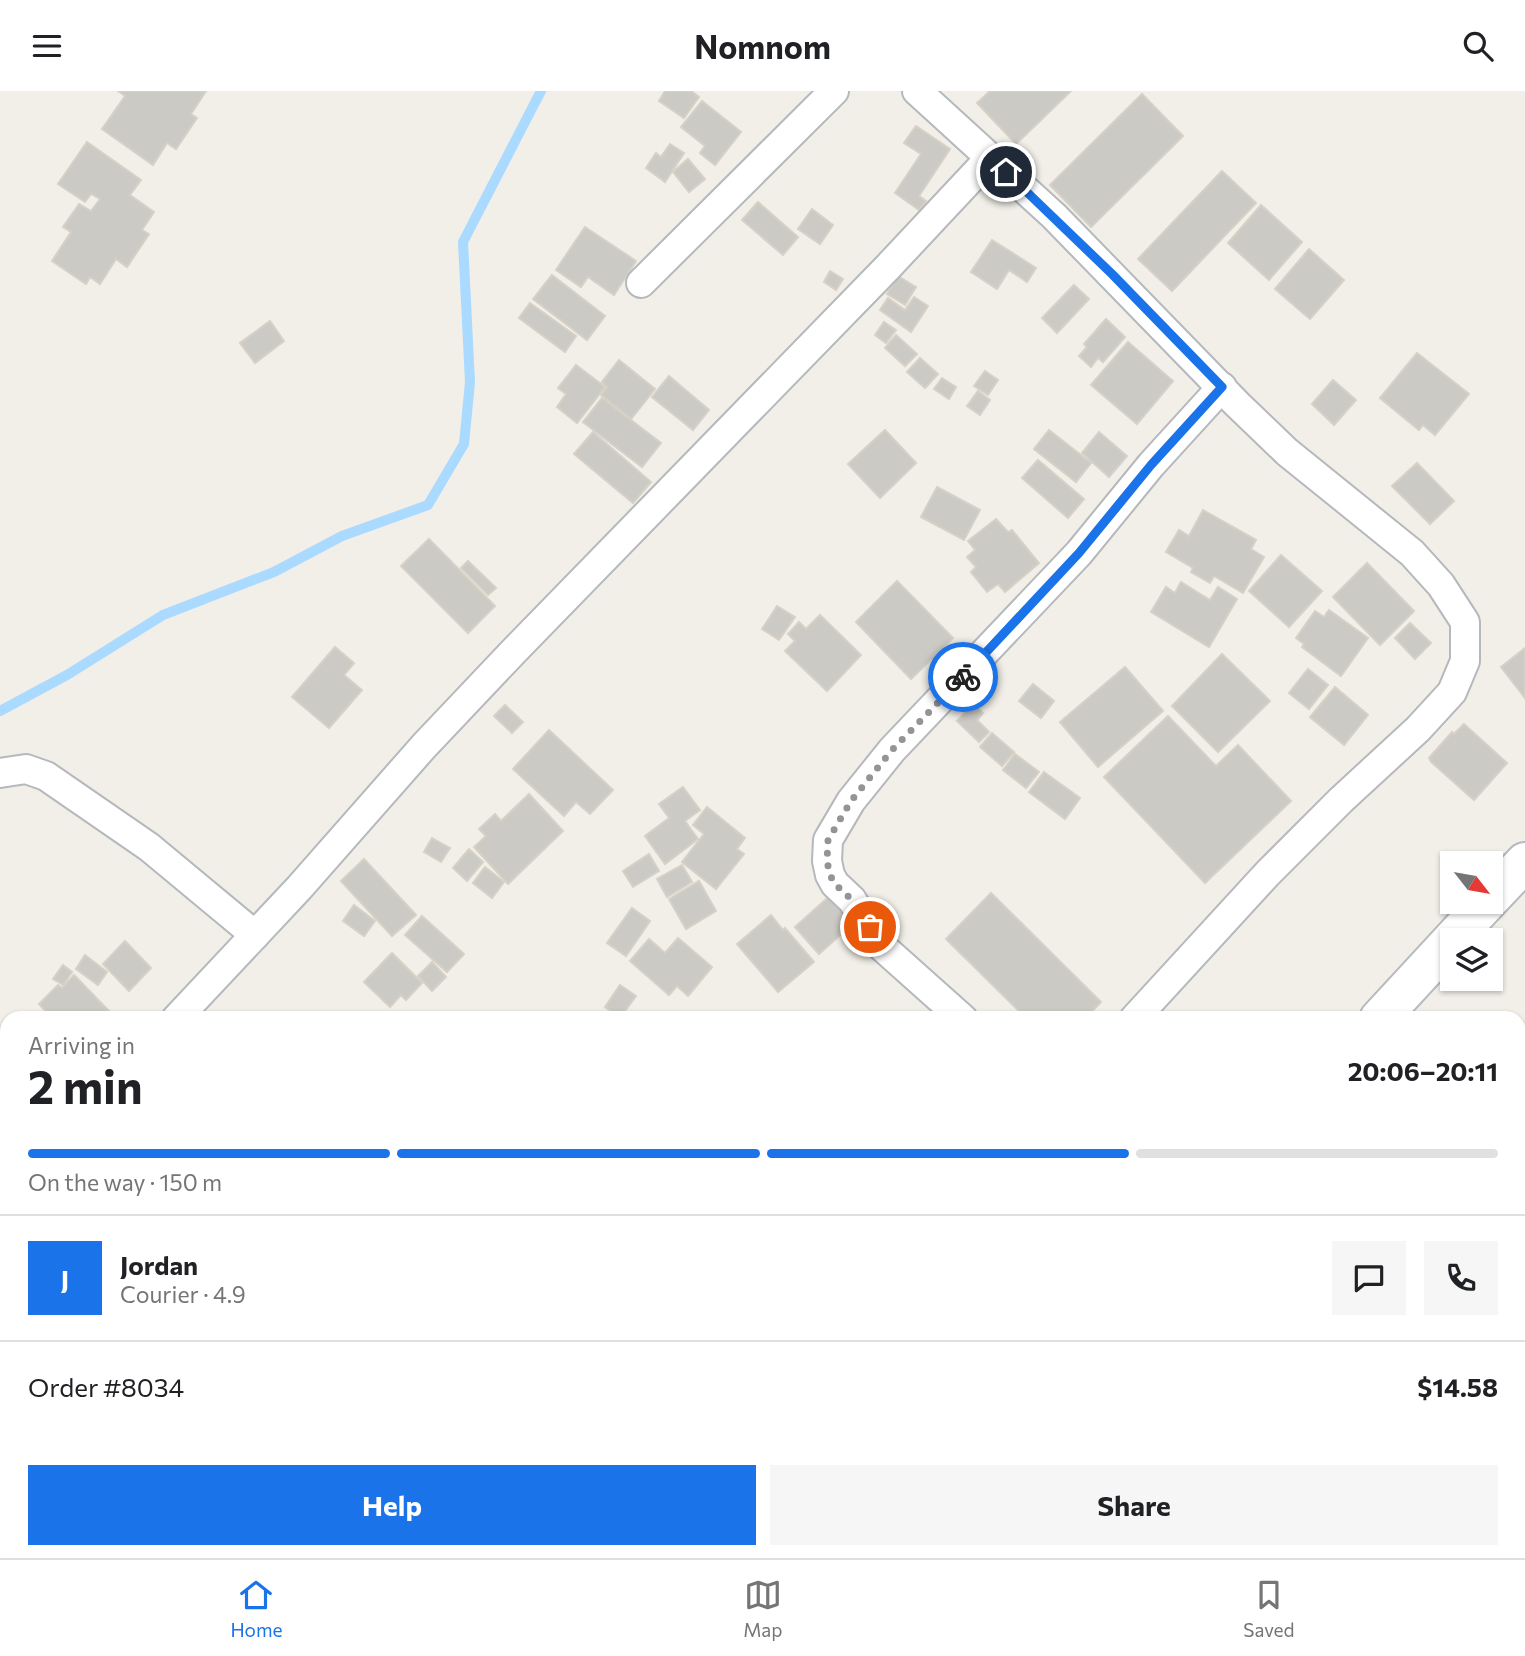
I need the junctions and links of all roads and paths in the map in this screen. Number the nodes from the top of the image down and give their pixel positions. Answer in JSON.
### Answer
{"nodes":[{"id":1,"x":834,"y":91,"type":"edge"},
{"id":2,"x":917,"y":91,"type":"edge"},
{"id":3,"x":990,"y":158,"type":"junction"},
{"id":4,"x":640,"y":283,"type":"dead end"},
{"id":5,"x":1222,"y":387,"type":"junction"},
{"id":6,"x":0,"y":773,"type":"edge"},
{"id":7,"x":1525,"y":862,"type":"edge"},
{"id":8,"x":1503,"y":886,"type":"edge"},
{"id":9,"x":1477,"y":914,"type":"edge"},
{"id":10,"x":255,"y":935,"type":"junction"},
{"id":11,"x":184,"y":1011,"type":"edge"},
{"id":12,"x":954,"y":1011,"type":"edge"},
{"id":13,"x":1141,"y":1011,"type":"edge"},
{"id":14,"x":1386,"y":1011,"type":"edge"}],
"edges":[{"from":1,"to":4,"type":"street"},
{"from":2,"to":3,"type":"street"},
{"from":3,"to":5,"type":"street"},
{"from":3,"to":10,"type":"street"},
{"from":5,"to":12,"type":"street"},
{"from":5,"to":13,"type":"street"},
{"from":6,"to":10,"type":"street"},
{"from":7,"to":8,"type":"street"},
{"from":9,"to":14,"type":"street"},
{"from":10,"to":11,"type":"street"}]}
